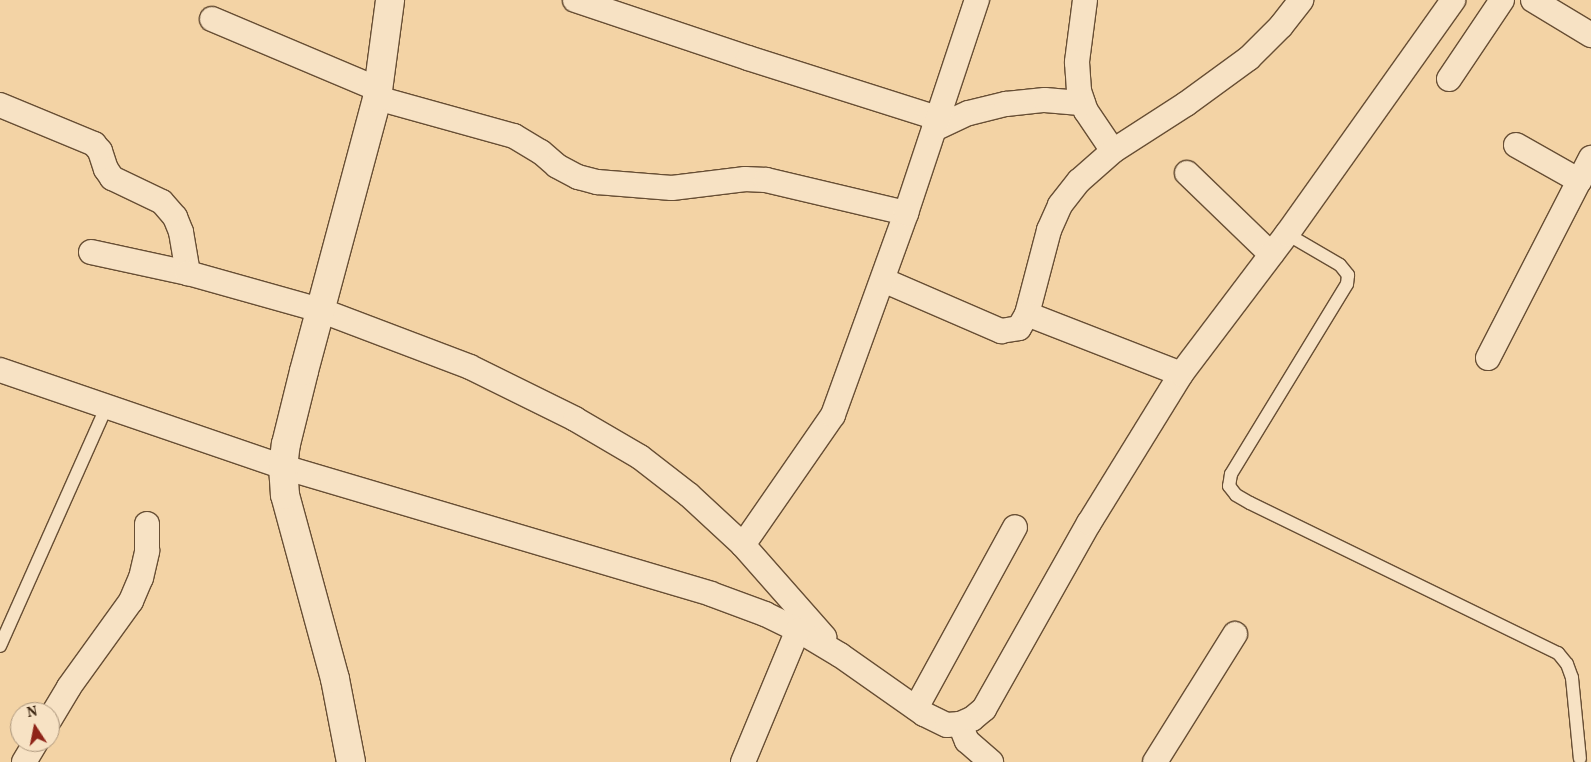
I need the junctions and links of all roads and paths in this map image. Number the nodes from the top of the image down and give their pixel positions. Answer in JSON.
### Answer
{"nodes":[{"id":1,"x":390,"y":0,"type":"edge"},
{"id":2,"x":575,"y":0,"type":"edge"},
{"id":3,"x":976,"y":0,"type":"edge"},
{"id":4,"x":1085,"y":0,"type":"edge"},
{"id":5,"x":1301,"y":0,"type":"edge"},
{"id":6,"x":1453,"y":0,"type":"edge"},
{"id":7,"x":1502,"y":0,"type":"edge"},
{"id":8,"x":1533,"y":0,"type":"edge"},
{"id":9,"x":212,"y":19,"type":"dead end"},
{"id":10,"x":1591,"y":35,"type":"edge"},
{"id":11,"x":1449,"y":79,"type":"dead end"},
{"id":12,"x":377,"y":93,"type":"junction"},
{"id":13,"x":1083,"y":103,"type":"junction"},
{"id":14,"x":0,"y":105,"type":"edge"},
{"id":15,"x":936,"y":123,"type":"junction"},
{"id":16,"x":1516,"y":145,"type":"dead end"},
{"id":17,"x":1113,"y":151,"type":"junction"},
{"id":18,"x":1591,"y":158,"type":"edge"},
{"id":19,"x":1187,"y":173,"type":"dead end"},
{"id":20,"x":1580,"y":181,"type":"junction"},
{"id":21,"x":906,"y":213,"type":"junction"},
{"id":22,"x":1286,"y":234,"type":"junction"},
{"id":23,"x":90,"y":252,"type":"dead end"},
{"id":24,"x":1272,"y":254,"type":"junction"},
{"id":25,"x":188,"y":273,"type":"junction"},
{"id":26,"x":883,"y":280,"type":"junction"},
{"id":27,"x":320,"y":310,"type":"junction"},
{"id":28,"x":1027,"y":314,"type":"junction"},
{"id":29,"x":1488,"y":358,"type":"dead end"},
{"id":30,"x":0,"y":370,"type":"edge"},
{"id":31,"x":1181,"y":374,"type":"junction"},
{"id":32,"x":107,"y":406,"type":"junction"},
{"id":33,"x":284,"y":466,"type":"junction"},
{"id":34,"x":147,"y":524,"type":"dead end"},
{"id":35,"x":1016,"y":527,"type":"dead end"},
{"id":36,"x":743,"y":545,"type":"junction"},
{"id":37,"x":798,"y":630,"type":"junction"},
{"id":38,"x":1235,"y":634,"type":"dead end"},
{"id":39,"x":0,"y":646,"type":"edge"},
{"id":40,"x":840,"y":655,"type":"junction"},
{"id":41,"x":60,"y":702,"type":"edge"},
{"id":42,"x":916,"y":708,"type":"junction"},
{"id":43,"x":975,"y":745,"type":"edge"},
{"id":44,"x":1580,"y":759,"type":"dead end"},
{"id":45,"x":351,"y":762,"type":"edge"},
{"id":46,"x":743,"y":762,"type":"edge"},
{"id":47,"x":1155,"y":762,"type":"edge"}],
"edges":[{"from":1,"to":12,"type":"street"},
{"from":2,"to":15,"type":"street"},
{"from":3,"to":15,"type":"street"},
{"from":4,"to":13,"type":"street"},
{"from":5,"to":17,"type":"street"},
{"from":6,"to":22,"type":"street"},
{"from":7,"to":11,"type":"street"},
{"from":8,"to":10,"type":"street"},
{"from":9,"to":12,"type":"street"},
{"from":12,"to":21,"type":"street"},
{"from":12,"to":27,"type":"street"},
{"from":13,"to":15,"type":"street"},
{"from":13,"to":17,"type":"street"},
{"from":14,"to":25,"type":"street"},
{"from":15,"to":21,"type":"street"},
{"from":16,"to":20,"type":"street"},
{"from":17,"to":28,"type":"street"},
{"from":18,"to":20,"type":"street"},
{"from":19,"to":24,"type":"street"},
{"from":20,"to":29,"type":"street"},
{"from":21,"to":26,"type":"street"},
{"from":22,"to":24,"type":"street"},
{"from":22,"to":44,"type":"lane"},
{"from":23,"to":25,"type":"street"},
{"from":24,"to":31,"type":"street"},
{"from":25,"to":27,"type":"street"},
{"from":26,"to":28,"type":"street"},
{"from":26,"to":36,"type":"street"},
{"from":27,"to":33,"type":"street"},
{"from":27,"to":36,"type":"street"},
{"from":28,"to":31,"type":"street"},
{"from":30,"to":32,"type":"street"},
{"from":31,"to":43,"type":"street"},
{"from":32,"to":33,"type":"street"},
{"from":32,"to":39,"type":"lane"},
{"from":33,"to":37,"type":"street"},
{"from":33,"to":45,"type":"street"},
{"from":34,"to":41,"type":"street"},
{"from":35,"to":42,"type":"street"},
{"from":36,"to":40,"type":"street"},
{"from":37,"to":40,"type":"street"},
{"from":37,"to":46,"type":"street"},
{"from":38,"to":47,"type":"street"},
{"from":40,"to":42,"type":"street"},
{"from":42,"to":43,"type":"street"}]}
